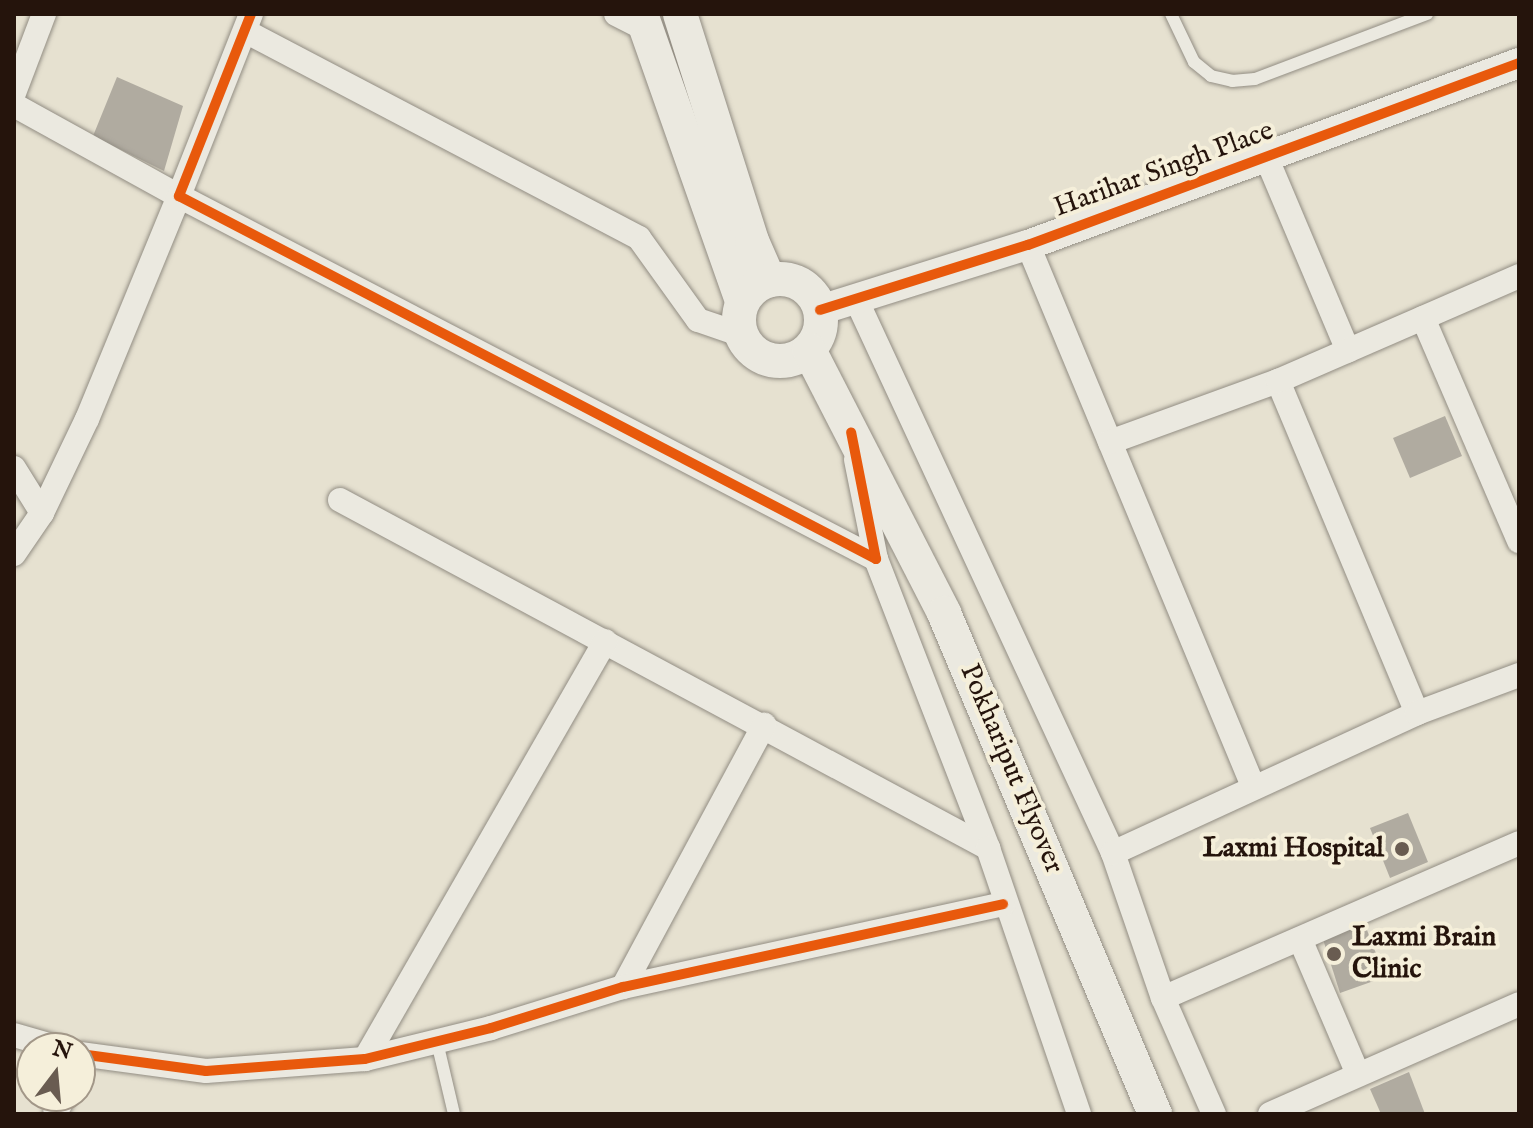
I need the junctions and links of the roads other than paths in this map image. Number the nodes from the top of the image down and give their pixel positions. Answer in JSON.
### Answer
{"nodes":[{"id":1,"x":44,"y":14,"type":"edge"},
{"id":2,"x":680,"y":14,"type":"edge"},
{"id":3,"x":1171,"y":14,"type":"edge"},
{"id":4,"x":1427,"y":14,"type":"edge"},
{"id":5,"x":634,"y":19,"type":"edge"},
{"id":6,"x":248,"y":22,"type":"edge"},
{"id":7,"x":1519,"y":63,"type":"edge"},
{"id":8,"x":14,"y":93,"type":"edge"},
{"id":9,"x":14,"y":105,"type":"edge"},
{"id":10,"x":1267,"y":159,"type":"junction"},
{"id":11,"x":179,"y":196,"type":"junction"},
{"id":12,"x":1028,"y":245,"type":"junction"},
{"id":13,"x":1519,"y":276,"type":"edge"},
{"id":14,"x":769,"y":280,"type":"junction"},
{"id":15,"x":856,"y":299,"type":"junction"},
{"id":16,"x":742,"y":301,"type":"junction"},
{"id":17,"x":820,"y":310,"type":"junction"},
{"id":18,"x":1423,"y":318,"type":"junction"},
{"id":19,"x":742,"y":335,"type":"junction"},
{"id":20,"x":809,"y":350,"type":"junction"},
{"id":21,"x":1348,"y":351,"type":"junction"},
{"id":22,"x":1278,"y":381,"type":"junction"},
{"id":23,"x":851,"y":432,"type":"junction"},
{"id":24,"x":1110,"y":442,"type":"junction"},
{"id":25,"x":14,"y":468,"type":"edge"},
{"id":26,"x":340,"y":500,"type":"dead end"},
{"id":27,"x":42,"y":513,"type":"junction"},
{"id":28,"x":1519,"y":541,"type":"edge"},
{"id":29,"x":14,"y":554,"type":"edge"},
{"id":30,"x":876,"y":559,"type":"junction"},
{"id":31,"x":605,"y":641,"type":"junction"},
{"id":32,"x":1519,"y":675,"type":"edge"},
{"id":33,"x":1417,"y":713,"type":"junction"},
{"id":34,"x":764,"y":725,"type":"junction"},
{"id":35,"x":1253,"y":786,"type":"junction"},
{"id":36,"x":1519,"y":843,"type":"edge"},
{"id":37,"x":988,"y":848,"type":"junction"},
{"id":38,"x":1113,"y":853,"type":"junction"},
{"id":39,"x":1003,"y":904,"type":"junction"},
{"id":40,"x":1300,"y":939,"type":"junction"},
{"id":41,"x":623,"y":987,"type":"junction"},
{"id":42,"x":1163,"y":998,"type":"junction"},
{"id":43,"x":1519,"y":1004,"type":"edge"},
{"id":44,"x":437,"y":1042,"type":"junction"},
{"id":45,"x":96,"y":1059,"type":"edge"},
{"id":46,"x":365,"y":1059,"type":"junction"},
{"id":47,"x":1358,"y":1074,"type":"junction"},
{"id":48,"x":454,"y":1114,"type":"edge"},
{"id":49,"x":1079,"y":1114,"type":"edge"},
{"id":50,"x":1155,"y":1114,"type":"edge"},
{"id":51,"x":1214,"y":1114,"type":"edge"},
{"id":52,"x":1270,"y":1114,"type":"edge"}],
"edges":[{"from":1,"to":8,"type":"street"},
{"from":2,"to":14,"type":"main road"},
{"from":3,"to":4,"type":"lane"},
{"from":5,"to":16,"type":"main road"},
{"from":6,"to":11,"type":"street"},
{"from":6,"to":19,"type":"street"},
{"from":7,"to":10,"type":"street","name":"Harihar Singh Place"},
{"from":9,"to":11,"type":"street"},
{"from":10,"to":12,"type":"street","name":"Harihar Singh Place"},
{"from":10,"to":21,"type":"street"},
{"from":11,"to":27,"type":"street"},
{"from":11,"to":30,"type":"street"},
{"from":12,"to":15,"type":"street","name":"Harihar Singh Place"},
{"from":12,"to":24,"type":"street"},
{"from":13,"to":18,"type":"street"},
{"from":14,"to":16,"type":"main road"},
{"from":14,"to":17,"type":"main road"},
{"from":15,"to":17,"type":"street","name":"Harihar Singh Place"},
{"from":15,"to":38,"type":"street"},
{"from":16,"to":19,"type":"main road"},
{"from":17,"to":20,"type":"main road"},
{"from":18,"to":21,"type":"street"},
{"from":18,"to":28,"type":"street"},
{"from":19,"to":20,"type":"main road"},
{"from":20,"to":23,"type":"main road","name":"Pokhariput Flyover"},
{"from":21,"to":22,"type":"street"},
{"from":22,"to":24,"type":"street"},
{"from":22,"to":33,"type":"street"},
{"from":23,"to":30,"type":"street"},
{"from":23,"to":50,"type":"main road","name":"Pokhariput Flyover"},
{"from":24,"to":35,"type":"street"},
{"from":25,"to":27,"type":"street"},
{"from":26,"to":31,"type":"street"},
{"from":27,"to":29,"type":"street"},
{"from":30,"to":37,"type":"street"},
{"from":31,"to":34,"type":"street"},
{"from":31,"to":46,"type":"street"},
{"from":32,"to":33,"type":"street"},
{"from":33,"to":35,"type":"street"},
{"from":34,"to":37,"type":"street"},
{"from":34,"to":41,"type":"street"},
{"from":35,"to":38,"type":"street"},
{"from":36,"to":40,"type":"street"},
{"from":37,"to":39,"type":"street"},
{"from":38,"to":42,"type":"street"},
{"from":39,"to":41,"type":"street"},
{"from":39,"to":49,"type":"street"},
{"from":40,"to":42,"type":"street"},
{"from":40,"to":47,"type":"street"},
{"from":41,"to":44,"type":"street"},
{"from":42,"to":51,"type":"street"},
{"from":43,"to":47,"type":"street"},
{"from":44,"to":46,"type":"street"},
{"from":44,"to":48,"type":"lane"},
{"from":45,"to":46,"type":"street"},
{"from":47,"to":52,"type":"street"}]}
